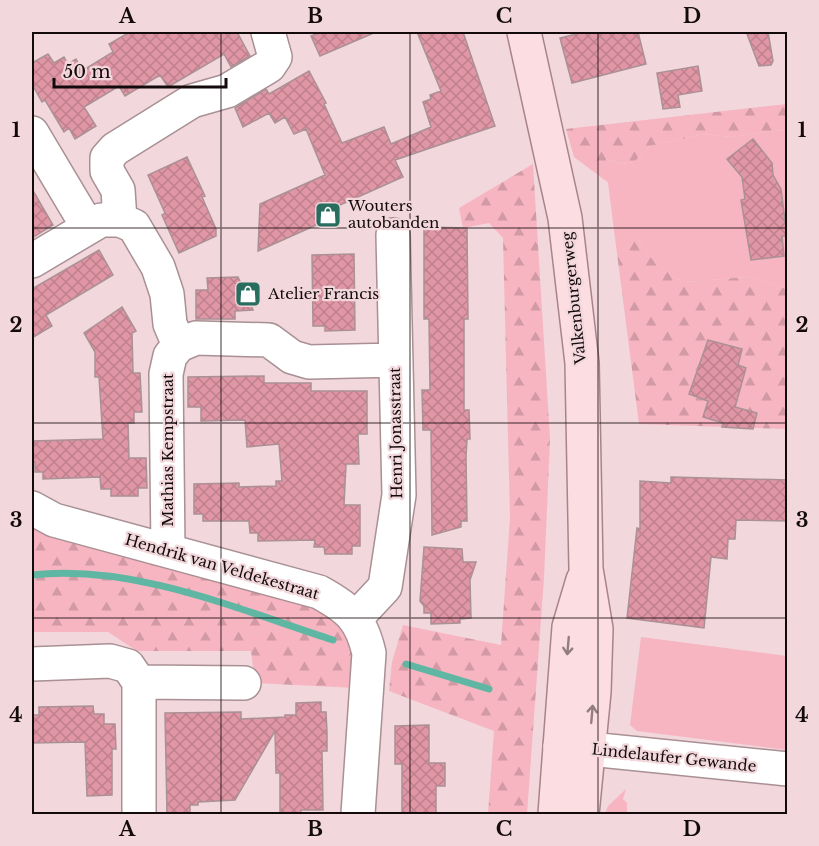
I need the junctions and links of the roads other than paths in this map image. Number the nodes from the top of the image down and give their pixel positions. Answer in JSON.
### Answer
{"nodes":[{"id":1,"x":268,"y":32,"type":"edge"},
{"id":2,"x":524,"y":32,"type":"edge"},
{"id":3,"x":32,"y":133,"type":"edge"},
{"id":4,"x":120,"y":220,"type":"junction"},
{"id":5,"x":88,"y":227,"type":"junction"},
{"id":6,"x":393,"y":235,"type":"dead end"},
{"id":7,"x":32,"y":261,"type":"edge"},
{"id":8,"x":179,"y":345,"type":"junction"},
{"id":9,"x":396,"y":360,"type":"junction"},
{"id":10,"x":32,"y":508,"type":"edge"},
{"id":11,"x":168,"y":550,"type":"junction"},
{"id":12,"x":356,"y":618,"type":"junction"},
{"id":13,"x":32,"y":664,"type":"edge"},
{"id":14,"x":139,"y":682,"type":"junction"},
{"id":15,"x":244,"y":683,"type":"dead end"},
{"id":16,"x":574,"y":748,"type":"junction"},
{"id":17,"x":788,"y":769,"type":"edge"},
{"id":18,"x":139,"y":814,"type":"edge"},
{"id":19,"x":358,"y":814,"type":"edge"},
{"id":20,"x":555,"y":814,"type":"edge"},
{"id":21,"x":582,"y":814,"type":"edge"}],
"edges":[{"from":1,"to":4,"type":"street"},
{"from":2,"to":16,"type":"main road","name":"Valkenburgerweg"},
{"from":3,"to":5,"type":"street"},
{"from":4,"to":5,"type":"street"},
{"from":4,"to":8,"type":"street"},
{"from":5,"to":7,"type":"street"},
{"from":6,"to":9,"type":"street","name":"Henri Jonasstraat"},
{"from":8,"to":9,"type":"street"},
{"from":8,"to":11,"type":"street","name":"Mathias Kempstraat"},
{"from":9,"to":12,"type":"street","name":"Henri Jonasstraat"},
{"from":10,"to":11,"type":"street","name":"Hendrik van Veldekestraat"},
{"from":11,"to":12,"type":"street","name":"Hendrik van Veldekestraat"},
{"from":12,"to":19,"type":"street","name":"Hendrik van Veldekestraat"},
{"from":13,"to":14,"type":"street"},
{"from":14,"to":15,"type":"street"},
{"from":14,"to":18,"type":"street"},
{"from":16,"to":17,"type":"street","name":"Lindelaufer Gewande"},
{"from":16,"to":20,"type":"main road","name":"Valkenburgerweg"},
{"from":16,"to":21,"type":"main road","name":"Valkenburgerweg"}]}
